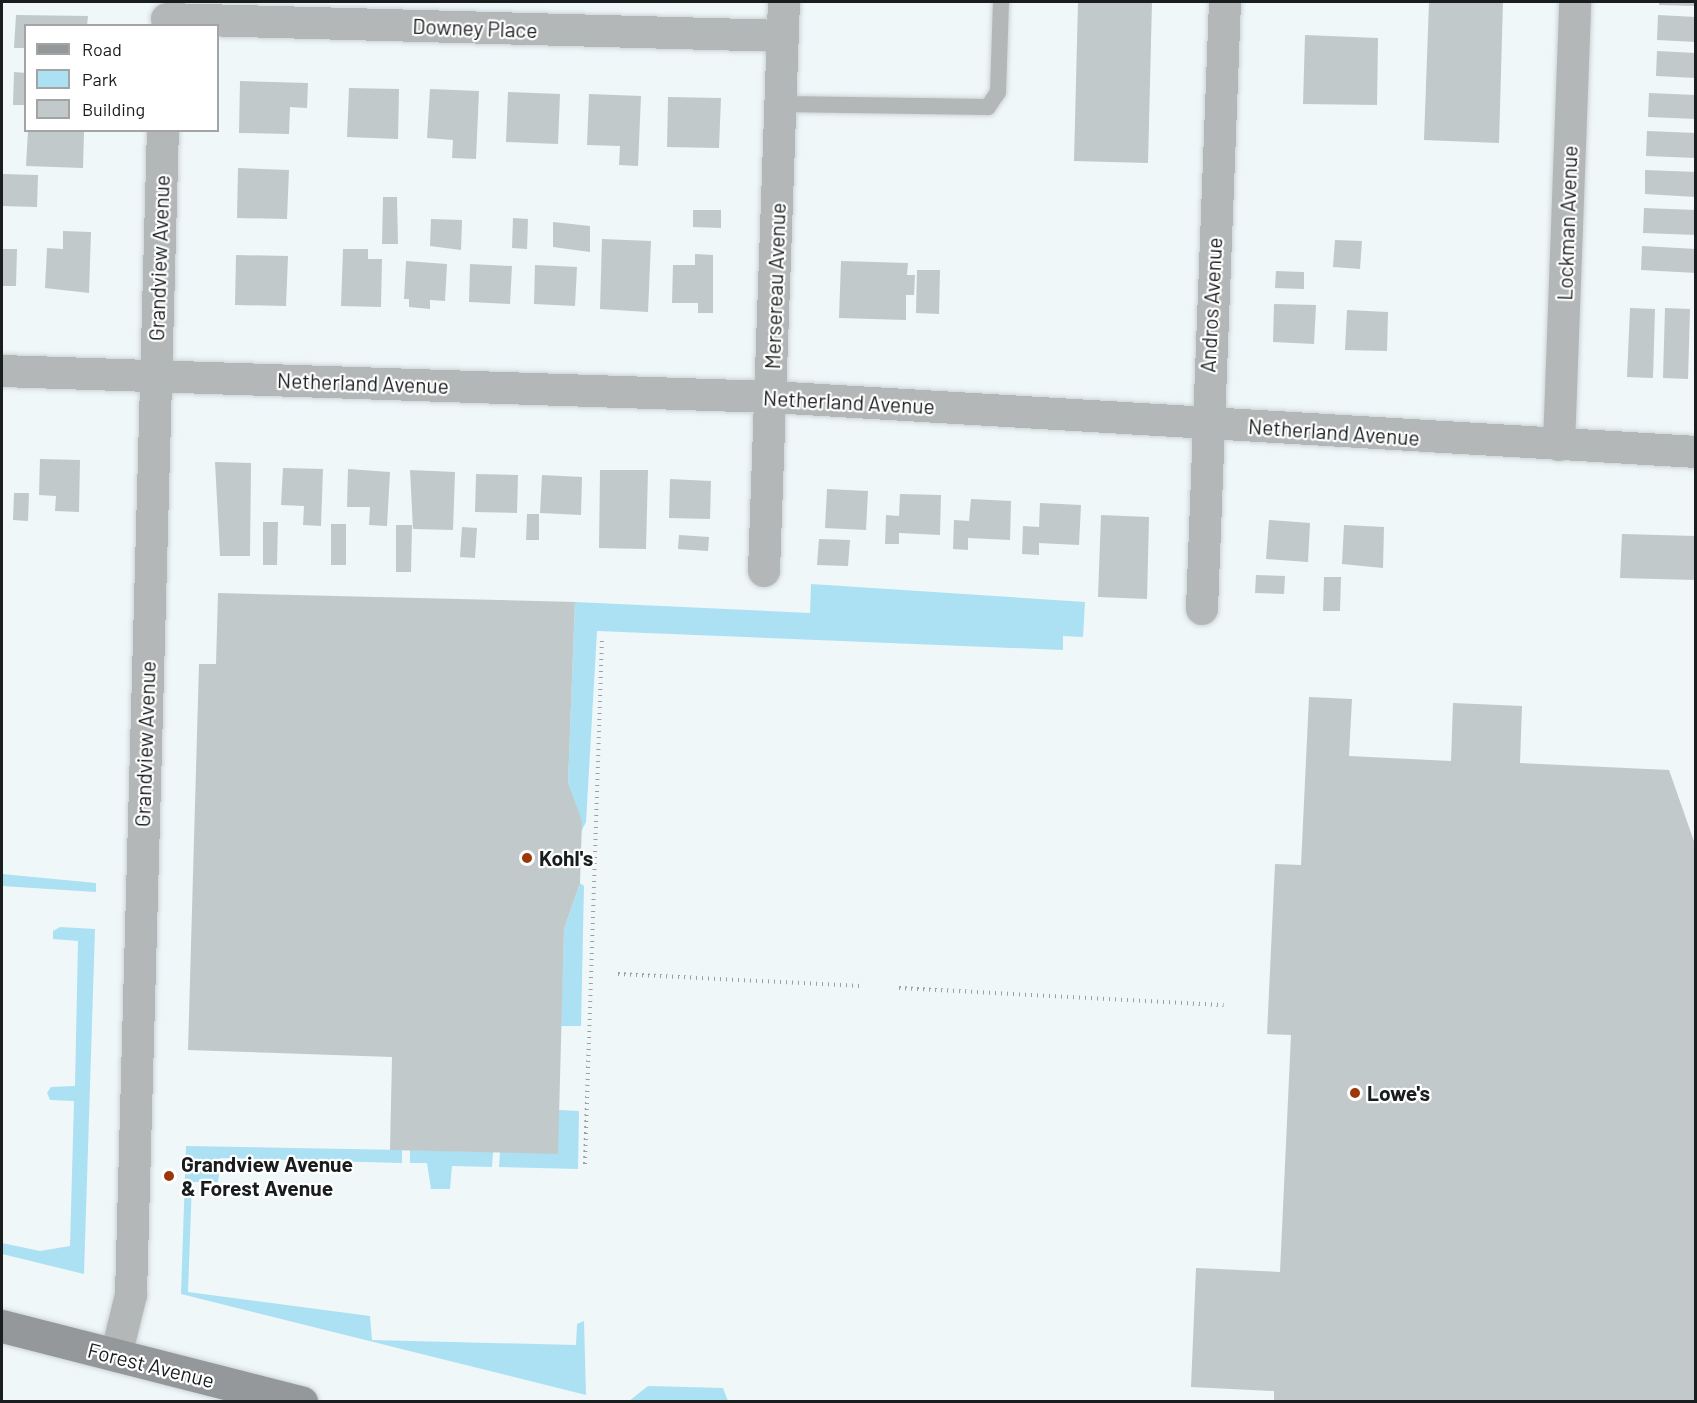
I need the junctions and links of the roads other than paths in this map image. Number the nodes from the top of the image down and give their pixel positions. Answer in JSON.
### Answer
{"nodes":[{"id":1,"x":784,"y":2,"type":"edge"},
{"id":2,"x":1001,"y":2,"type":"edge"},
{"id":3,"x":1225,"y":2,"type":"edge"},
{"id":4,"x":1575,"y":2,"type":"edge"},
{"id":5,"x":167,"y":15,"type":"edge"},
{"id":6,"x":783,"y":36,"type":"junction"},
{"id":7,"x":781,"y":104,"type":"junction"},
{"id":8,"x":163,"y":132,"type":"edge"},
{"id":9,"x":2,"y":371,"type":"edge"},
{"id":10,"x":155,"y":376,"type":"junction"},
{"id":11,"x":771,"y":397,"type":"junction"},
{"id":12,"x":1206,"y":424,"type":"junction"},
{"id":13,"x":1559,"y":446,"type":"junction"},
{"id":14,"x":1695,"y":452,"type":"edge"},
{"id":15,"x":764,"y":570,"type":"dead end"},
{"id":16,"x":1202,"y":609,"type":"dead end"},
{"id":17,"x":2,"y":1326,"type":"edge"},
{"id":18,"x":116,"y":1356,"type":"junction"},
{"id":19,"x":302,"y":1401,"type":"edge"}],
"edges":[{"from":1,"to":6,"type":"street","name":"Mersereau Avenue"},
{"from":2,"to":7,"type":"lane"},
{"from":3,"to":12,"type":"street","name":"Andros Avenue"},
{"from":4,"to":13,"type":"street","name":"Lockman Avenue"},
{"from":5,"to":6,"type":"street","name":"Downey Place"},
{"from":6,"to":7,"type":"street","name":"Mersereau Avenue"},
{"from":7,"to":11,"type":"street","name":"Mersereau Avenue"},
{"from":8,"to":10,"type":"street","name":"Grandview Avenue"},
{"from":9,"to":10,"type":"street","name":"Netherland Avenue"},
{"from":10,"to":11,"type":"street","name":"Netherland Avenue"},
{"from":10,"to":18,"type":"street","name":"Grandview Avenue"},
{"from":11,"to":12,"type":"street","name":"Netherland Avenue"},
{"from":11,"to":15,"type":"street","name":"Mersereau Avenue"},
{"from":12,"to":13,"type":"street","name":"Netherland Avenue"},
{"from":12,"to":16,"type":"street","name":"Andros Avenue"},
{"from":13,"to":14,"type":"street","name":"Netherland Avenue"},
{"from":17,"to":18,"type":"main road","name":"Forest Avenue"},
{"from":18,"to":19,"type":"main road","name":"Forest Avenue"}]}
